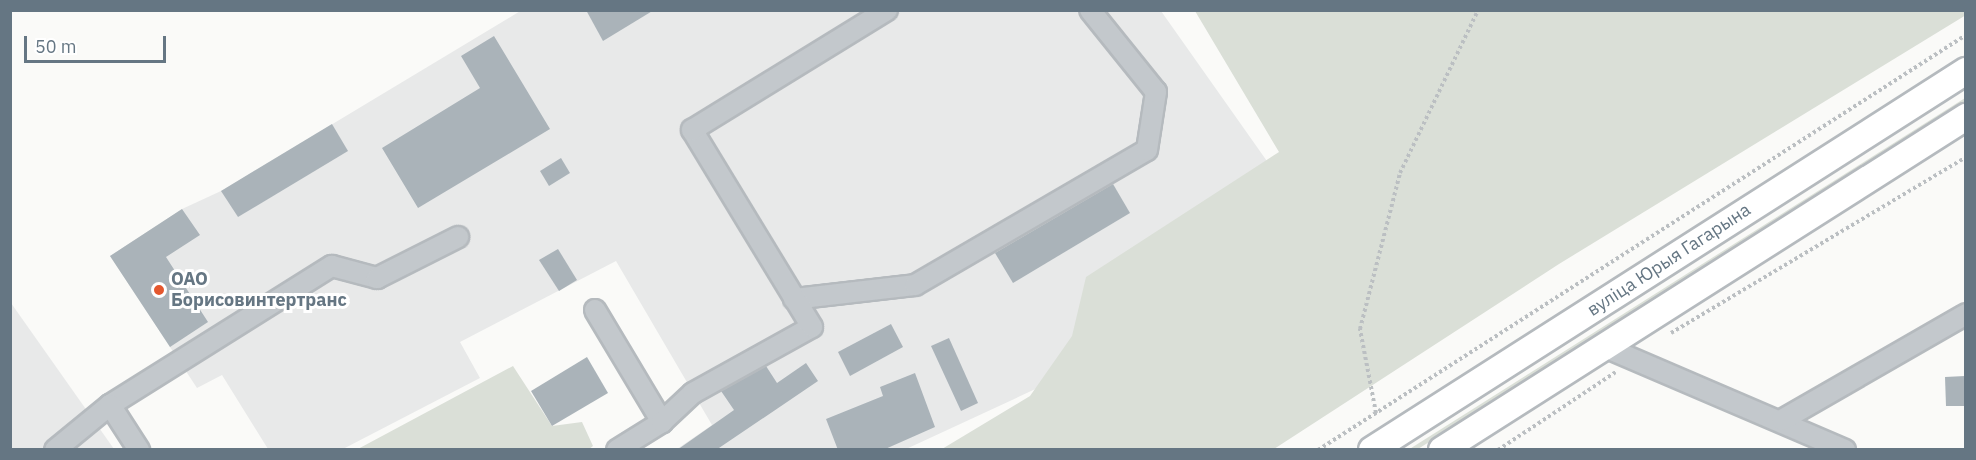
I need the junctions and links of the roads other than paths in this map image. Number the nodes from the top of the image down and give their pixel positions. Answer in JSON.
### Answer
{"nodes":[{"id":1,"x":887,"y":10,"type":"edge"},
{"id":2,"x":1090,"y":10,"type":"edge"},
{"id":3,"x":1965,"y":71,"type":"edge"},
{"id":4,"x":1965,"y":117,"type":"edge"},
{"id":5,"x":458,"y":237,"type":"dead end"},
{"id":6,"x":795,"y":299,"type":"junction"},
{"id":7,"x":596,"y":310,"type":"dead end"},
{"id":8,"x":1965,"y":314,"type":"edge"},
{"id":9,"x":1605,"y":347,"type":"junction"},
{"id":10,"x":110,"y":405,"type":"junction"},
{"id":11,"x":1782,"y":420,"type":"junction"},
{"id":12,"x":662,"y":422,"type":"junction"},
{"id":13,"x":55,"y":450,"type":"edge"},
{"id":14,"x":139,"y":450,"type":"edge"},
{"id":15,"x":617,"y":450,"type":"edge"},
{"id":16,"x":1372,"y":450,"type":"edge"},
{"id":17,"x":1442,"y":450,"type":"edge"},
{"id":18,"x":1845,"y":450,"type":"edge"}],
"edges":[{"from":1,"to":6,"type":"lane"},
{"from":2,"to":6,"type":"lane"},
{"from":3,"to":16,"type":"main road","name":"вуліца Юрыя Гагарына"},
{"from":4,"to":9,"type":"main road"},
{"from":5,"to":10,"type":"lane"},
{"from":6,"to":12,"type":"lane"},
{"from":7,"to":12,"type":"lane"},
{"from":8,"to":11,"type":"lane"},
{"from":9,"to":11,"type":"lane"},
{"from":9,"to":17,"type":"main road"},
{"from":10,"to":13,"type":"lane"},
{"from":10,"to":14,"type":"lane"},
{"from":11,"to":18,"type":"lane"},
{"from":12,"to":15,"type":"lane"}]}
